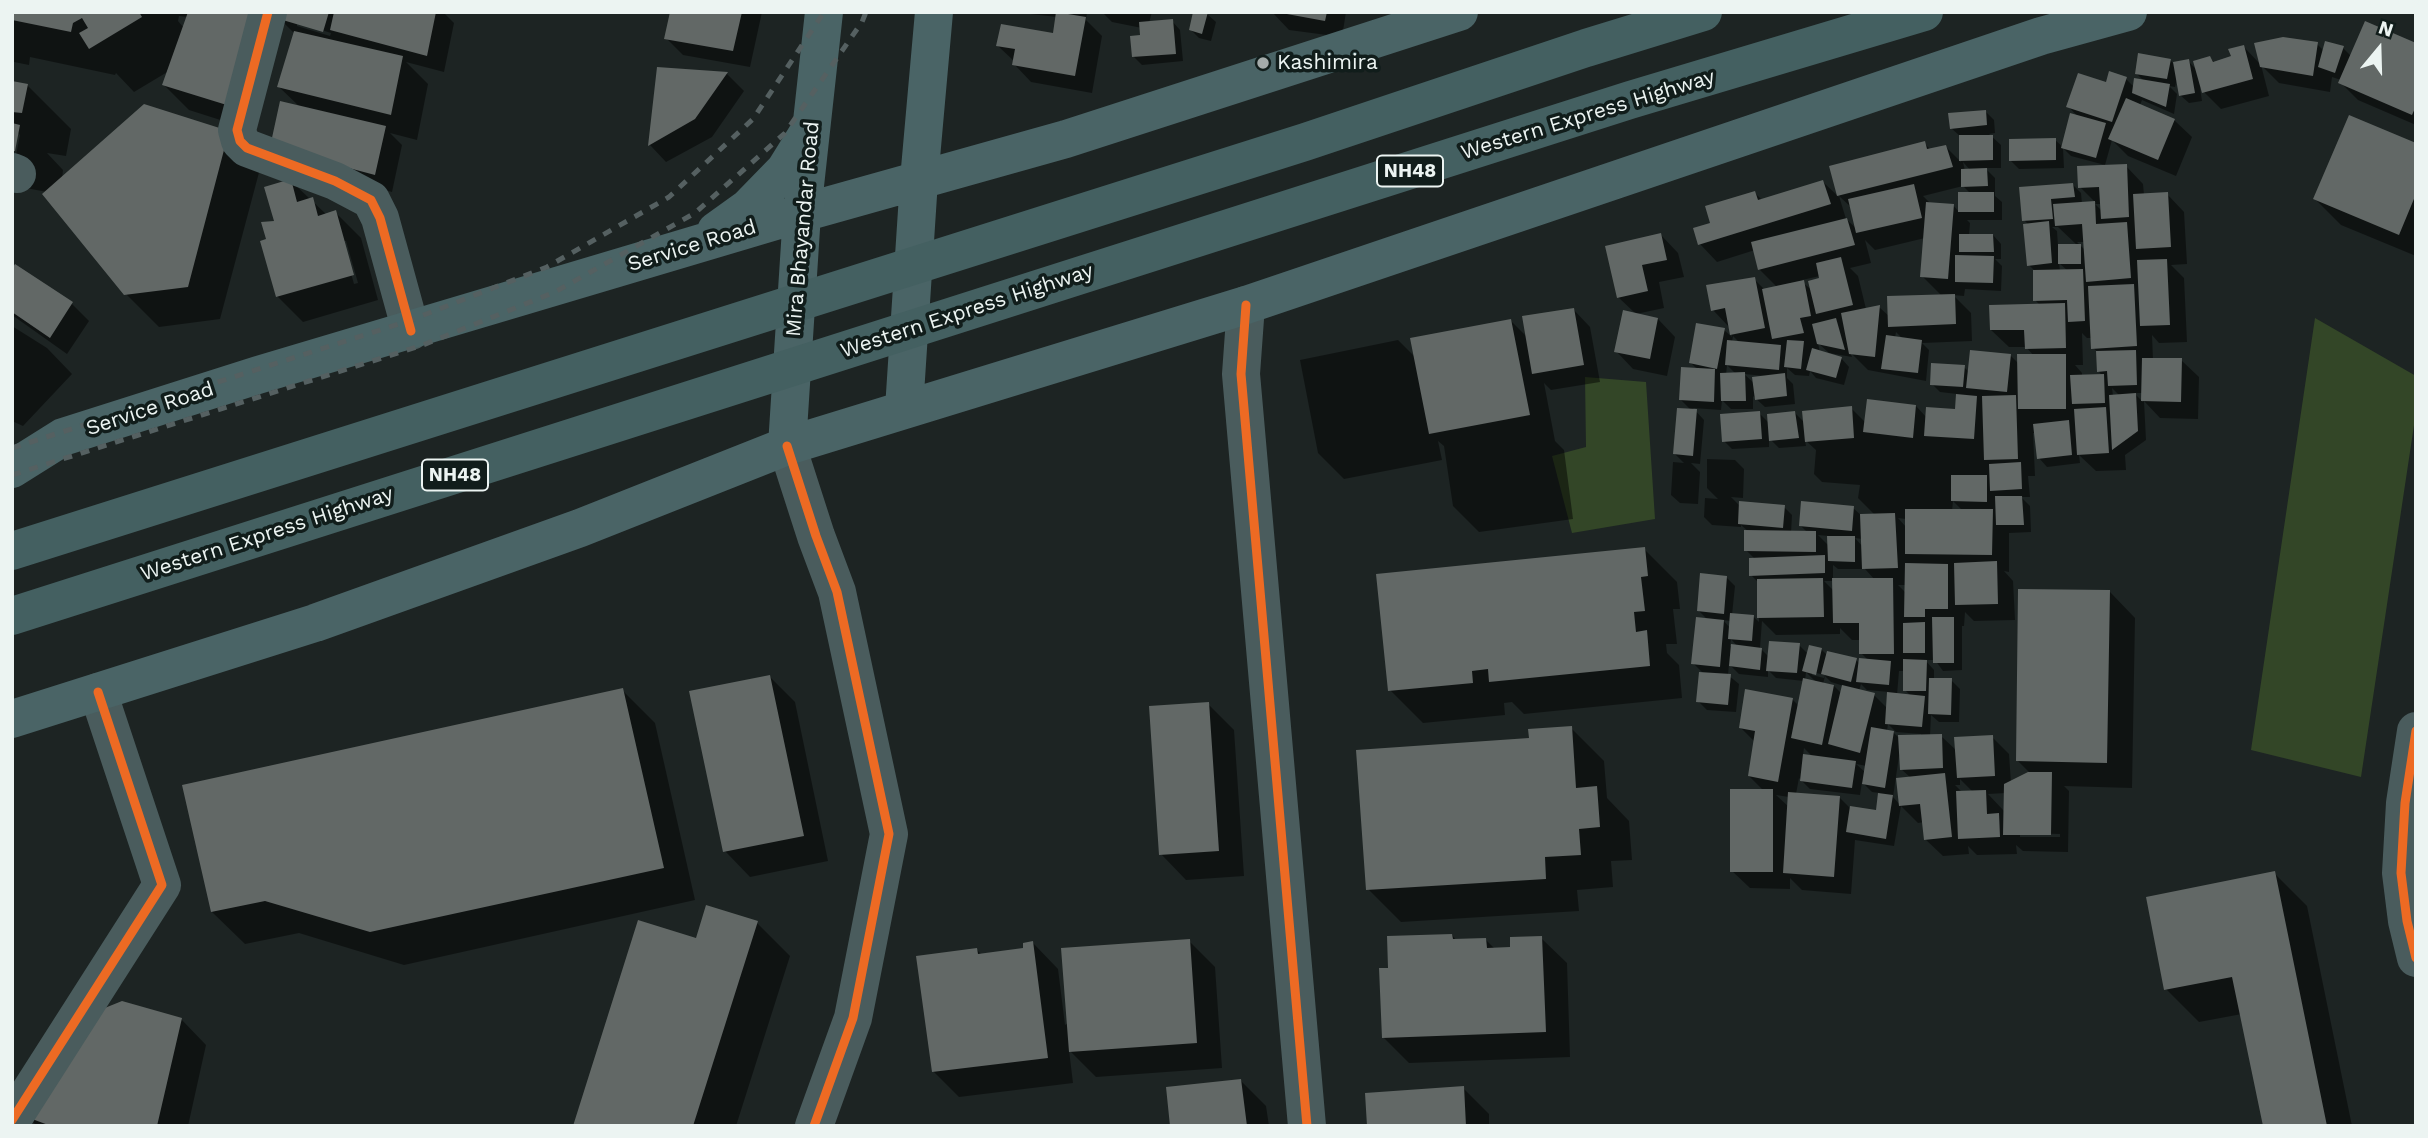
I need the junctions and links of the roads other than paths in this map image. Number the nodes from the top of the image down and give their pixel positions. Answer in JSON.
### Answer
{"nodes":[{"id":1,"x":268,"y":12,"type":"edge"},
{"id":2,"x":824,"y":12,"type":"edge"},
{"id":3,"x":934,"y":12,"type":"edge"},
{"id":4,"x":1460,"y":12,"type":"edge"},
{"id":5,"x":1703,"y":12,"type":"edge"},
{"id":6,"x":1924,"y":12,"type":"edge"},
{"id":7,"x":2128,"y":12,"type":"edge"},
{"id":8,"x":811,"y":130,"type":"junction"},
{"id":9,"x":919,"y":180,"type":"junction"},
{"id":10,"x":803,"y":213,"type":"junction"},
{"id":11,"x":701,"y":243,"type":"junction"},
{"id":12,"x":1245,"y":305,"type":"junction"},
{"id":13,"x":411,"y":331,"type":"junction"},
{"id":14,"x":904,"y":410,"type":"junction"},
{"id":15,"x":63,"y":437,"type":"junction"},
{"id":16,"x":787,"y":446,"type":"junction"},
{"id":17,"x":12,"y":450,"type":"edge"},
{"id":18,"x":12,"y":469,"type":"edge"},
{"id":19,"x":12,"y":551,"type":"edge"},
{"id":20,"x":12,"y":616,"type":"edge"},
{"id":21,"x":97,"y":692,"type":"junction"},
{"id":22,"x":12,"y":719,"type":"edge"},
{"id":23,"x":2416,"y":731,"type":"edge"},
{"id":24,"x":2416,"y":958,"type":"edge"},
{"id":25,"x":12,"y":1120,"type":"edge"},
{"id":26,"x":814,"y":1126,"type":"edge"},
{"id":27,"x":1307,"y":1126,"type":"edge"}],
"edges":[{"from":1,"to":13,"type":"street"},
{"from":2,"to":8,"type":"main road","name":"Mira Bhayandar Road"},
{"from":3,"to":9,"type":"main road"},
{"from":4,"to":9,"type":"main road","name":"Service Road"},
{"from":5,"to":19,"type":"highway"},
{"from":6,"to":20,"type":"highway","name":"Western Express Highway","number":"NH48"},
{"from":7,"to":12,"type":"main road"},
{"from":8,"to":10,"type":"main road","name":"Mira Bhayandar Road"},
{"from":8,"to":11,"type":"main road"},
{"from":9,"to":10,"type":"main road","name":"Service Road"},
{"from":9,"to":14,"type":"main road"},
{"from":10,"to":11,"type":"main road","name":"Service Road"},
{"from":10,"to":16,"type":"main road","name":"Mira Bhayandar Road"},
{"from":11,"to":13,"type":"main road","name":"Service Road"},
{"from":12,"to":14,"type":"main road"},
{"from":12,"to":27,"type":"street"},
{"from":13,"to":15,"type":"main road","name":"Service Road"},
{"from":14,"to":16,"type":"main road"},
{"from":15,"to":17,"type":"street"},
{"from":15,"to":18,"type":"main road","name":"Service Road"},
{"from":16,"to":21,"type":"main road"},
{"from":16,"to":26,"type":"street"},
{"from":21,"to":22,"type":"main road"},
{"from":21,"to":25,"type":"street"},
{"from":23,"to":24,"type":"street"}]}
